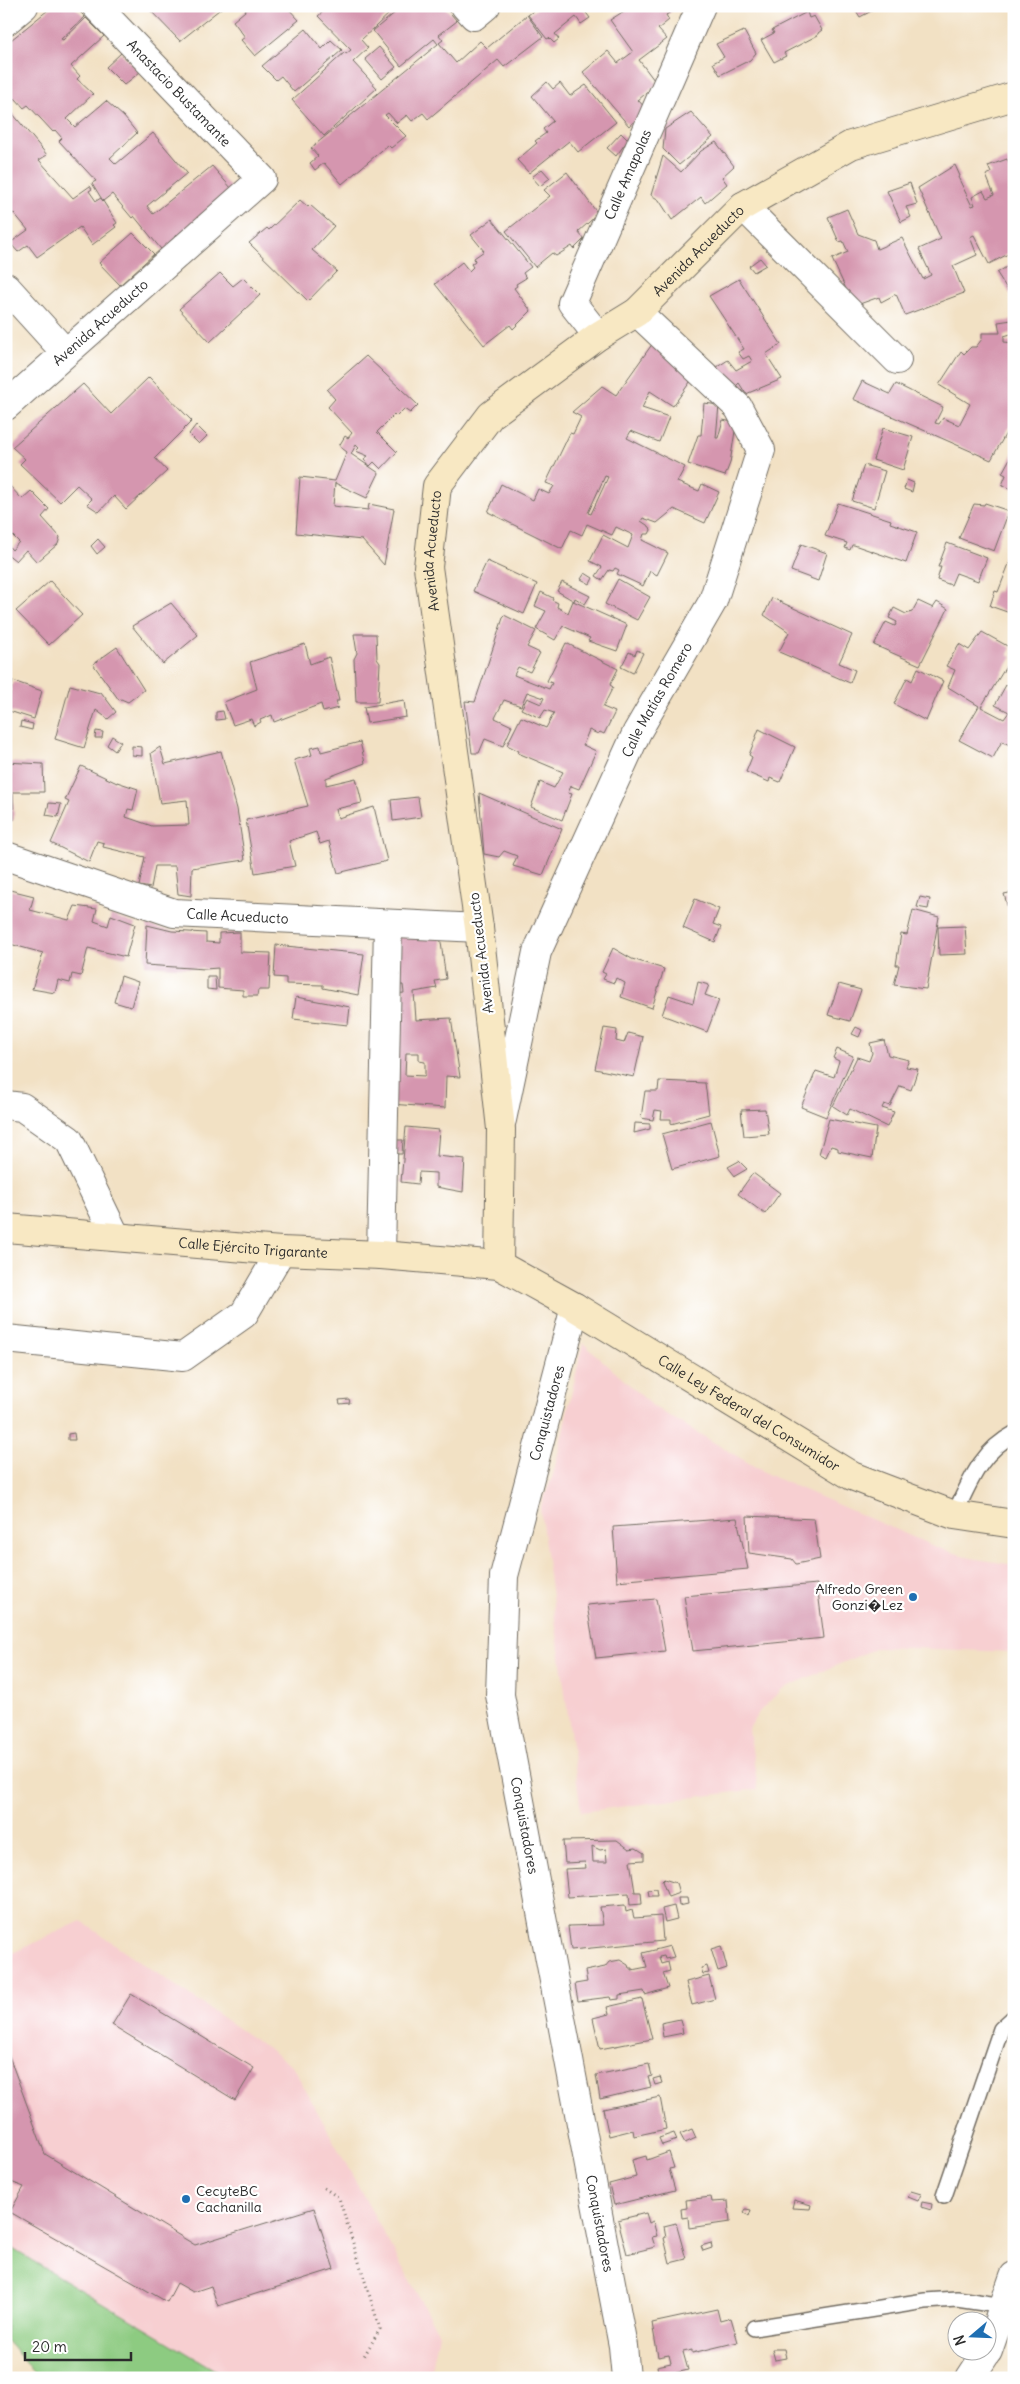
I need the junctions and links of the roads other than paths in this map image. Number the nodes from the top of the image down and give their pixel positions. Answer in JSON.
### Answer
{"nodes":[{"id":1,"x":24,"y":6,"type":"edge"},
{"id":2,"x":96,"y":6,"type":"edge"},
{"id":3,"x":464,"y":6,"type":"edge"},
{"id":4,"x":486,"y":6,"type":"edge"},
{"id":5,"x":701,"y":6,"type":"edge"},
{"id":6,"x":6,"y":22,"type":"edge"},
{"id":7,"x":1014,"y":96,"type":"edge"},
{"id":8,"x":262,"y":179,"type":"joint"},
{"id":9,"x":743,"y":206,"type":"junction"},
{"id":10,"x":6,"y":287,"type":"edge"},
{"id":11,"x":637,"y":312,"type":"junction"},
{"id":12,"x":598,"y":336,"type":"junction"},
{"id":13,"x":65,"y":352,"type":"junction"},
{"id":14,"x":897,"y":360,"type":"dead end"},
{"id":15,"x":6,"y":406,"type":"edge"},
{"id":16,"x":6,"y":856,"type":"edge"},
{"id":17,"x":388,"y":924,"type":"junction"},
{"id":18,"x":479,"y":928,"type":"junction"},
{"id":19,"x":6,"y":1105,"type":"edge"},
{"id":20,"x":500,"y":1129,"type":"junction"},
{"id":21,"x":6,"y":1228,"type":"edge"},
{"id":22,"x":116,"y":1237,"type":"junction"},
{"id":23,"x":281,"y":1251,"type":"junction"},
{"id":24,"x":381,"y":1255,"type":"junction"},
{"id":25,"x":499,"y":1265,"type":"junction"},
{"id":26,"x":575,"y":1307,"type":"junction"},
{"id":27,"x":6,"y":1339,"type":"edge"},
{"id":28,"x":1014,"y":1434,"type":"edge"},
{"id":29,"x":954,"y":1515,"type":"junction"},
{"id":30,"x":1014,"y":1524,"type":"edge"},
{"id":31,"x":1014,"y":2017,"type":"edge"},
{"id":32,"x":944,"y":2196,"type":"dead end"},
{"id":33,"x":1014,"y":2276,"type":"edge"},
{"id":34,"x":1004,"y":2306,"type":"junction"},
{"id":35,"x":998,"y":2323,"type":"edge"},
{"id":36,"x":754,"y":2328,"type":"dead end"},
{"id":37,"x":981,"y":2362,"type":"edge"},
{"id":38,"x":990,"y":2362,"type":"edge"},
{"id":39,"x":626,"y":2378,"type":"edge"},
{"id":40,"x":970,"y":2378,"type":"edge"},
{"id":41,"x":992,"y":2378,"type":"edge"}],
"edges":[{"from":1,"to":6,"type":"street"},
{"from":2,"to":8,"type":"street","name":"Anastacio Bustamante"},
{"from":3,"to":4,"type":"street"},
{"from":5,"to":12,"type":"street","name":"Calle Amapolas"},
{"from":7,"to":9,"type":"main road","name":"Avenida Acueducto"},
{"from":8,"to":13,"type":"street","name":"Avenida Acueducto"},
{"from":9,"to":11,"type":"main road","name":"Avenida Acueducto"},
{"from":9,"to":14,"type":"street"},
{"from":10,"to":13,"type":"street"},
{"from":11,"to":12,"type":"main road","name":"Avenida Acueducto"},
{"from":11,"to":20,"type":"street","name":"Calle Matías Romero"},
{"from":12,"to":18,"type":"main road","name":"Avenida Acueducto"},
{"from":13,"to":15,"type":"street","name":"Avenida Acueducto"},
{"from":16,"to":17,"type":"street","name":"Calle Acueducto"},
{"from":17,"to":18,"type":"street","name":"Calle Acueducto"},
{"from":17,"to":24,"type":"street"},
{"from":18,"to":20,"type":"main road","name":"Avenida Acueducto"},
{"from":19,"to":22,"type":"street"},
{"from":20,"to":25,"type":"main road","name":"Avenida Acueducto"},
{"from":21,"to":22,"type":"main road","name":"Calle Ejército Trigarante"},
{"from":22,"to":23,"type":"main road","name":"Calle Ejército Trigarante"},
{"from":23,"to":24,"type":"main road","name":"Calle Ejército Trigarante"},
{"from":23,"to":27,"type":"street"},
{"from":24,"to":25,"type":"main road","name":"Calle Ejército Trigarante"},
{"from":25,"to":26,"type":"main road","name":"Calle Ley Federal del Consumidor"},
{"from":26,"to":29,"type":"main road","name":"Calle Ley Federal del Consumidor"},
{"from":26,"to":39,"type":"street","name":"Conquistadores"},
{"from":28,"to":29,"type":"lane"},
{"from":29,"to":30,"type":"main road","name":"Calle Ley Federal del Consumidor"},
{"from":31,"to":32,"type":"lane"},
{"from":33,"to":34,"type":"street"},
{"from":34,"to":35,"type":"street"},
{"from":34,"to":36,"type":"lane"},
{"from":37,"to":40,"type":"street"},
{"from":38,"to":41,"type":"street"}]}
